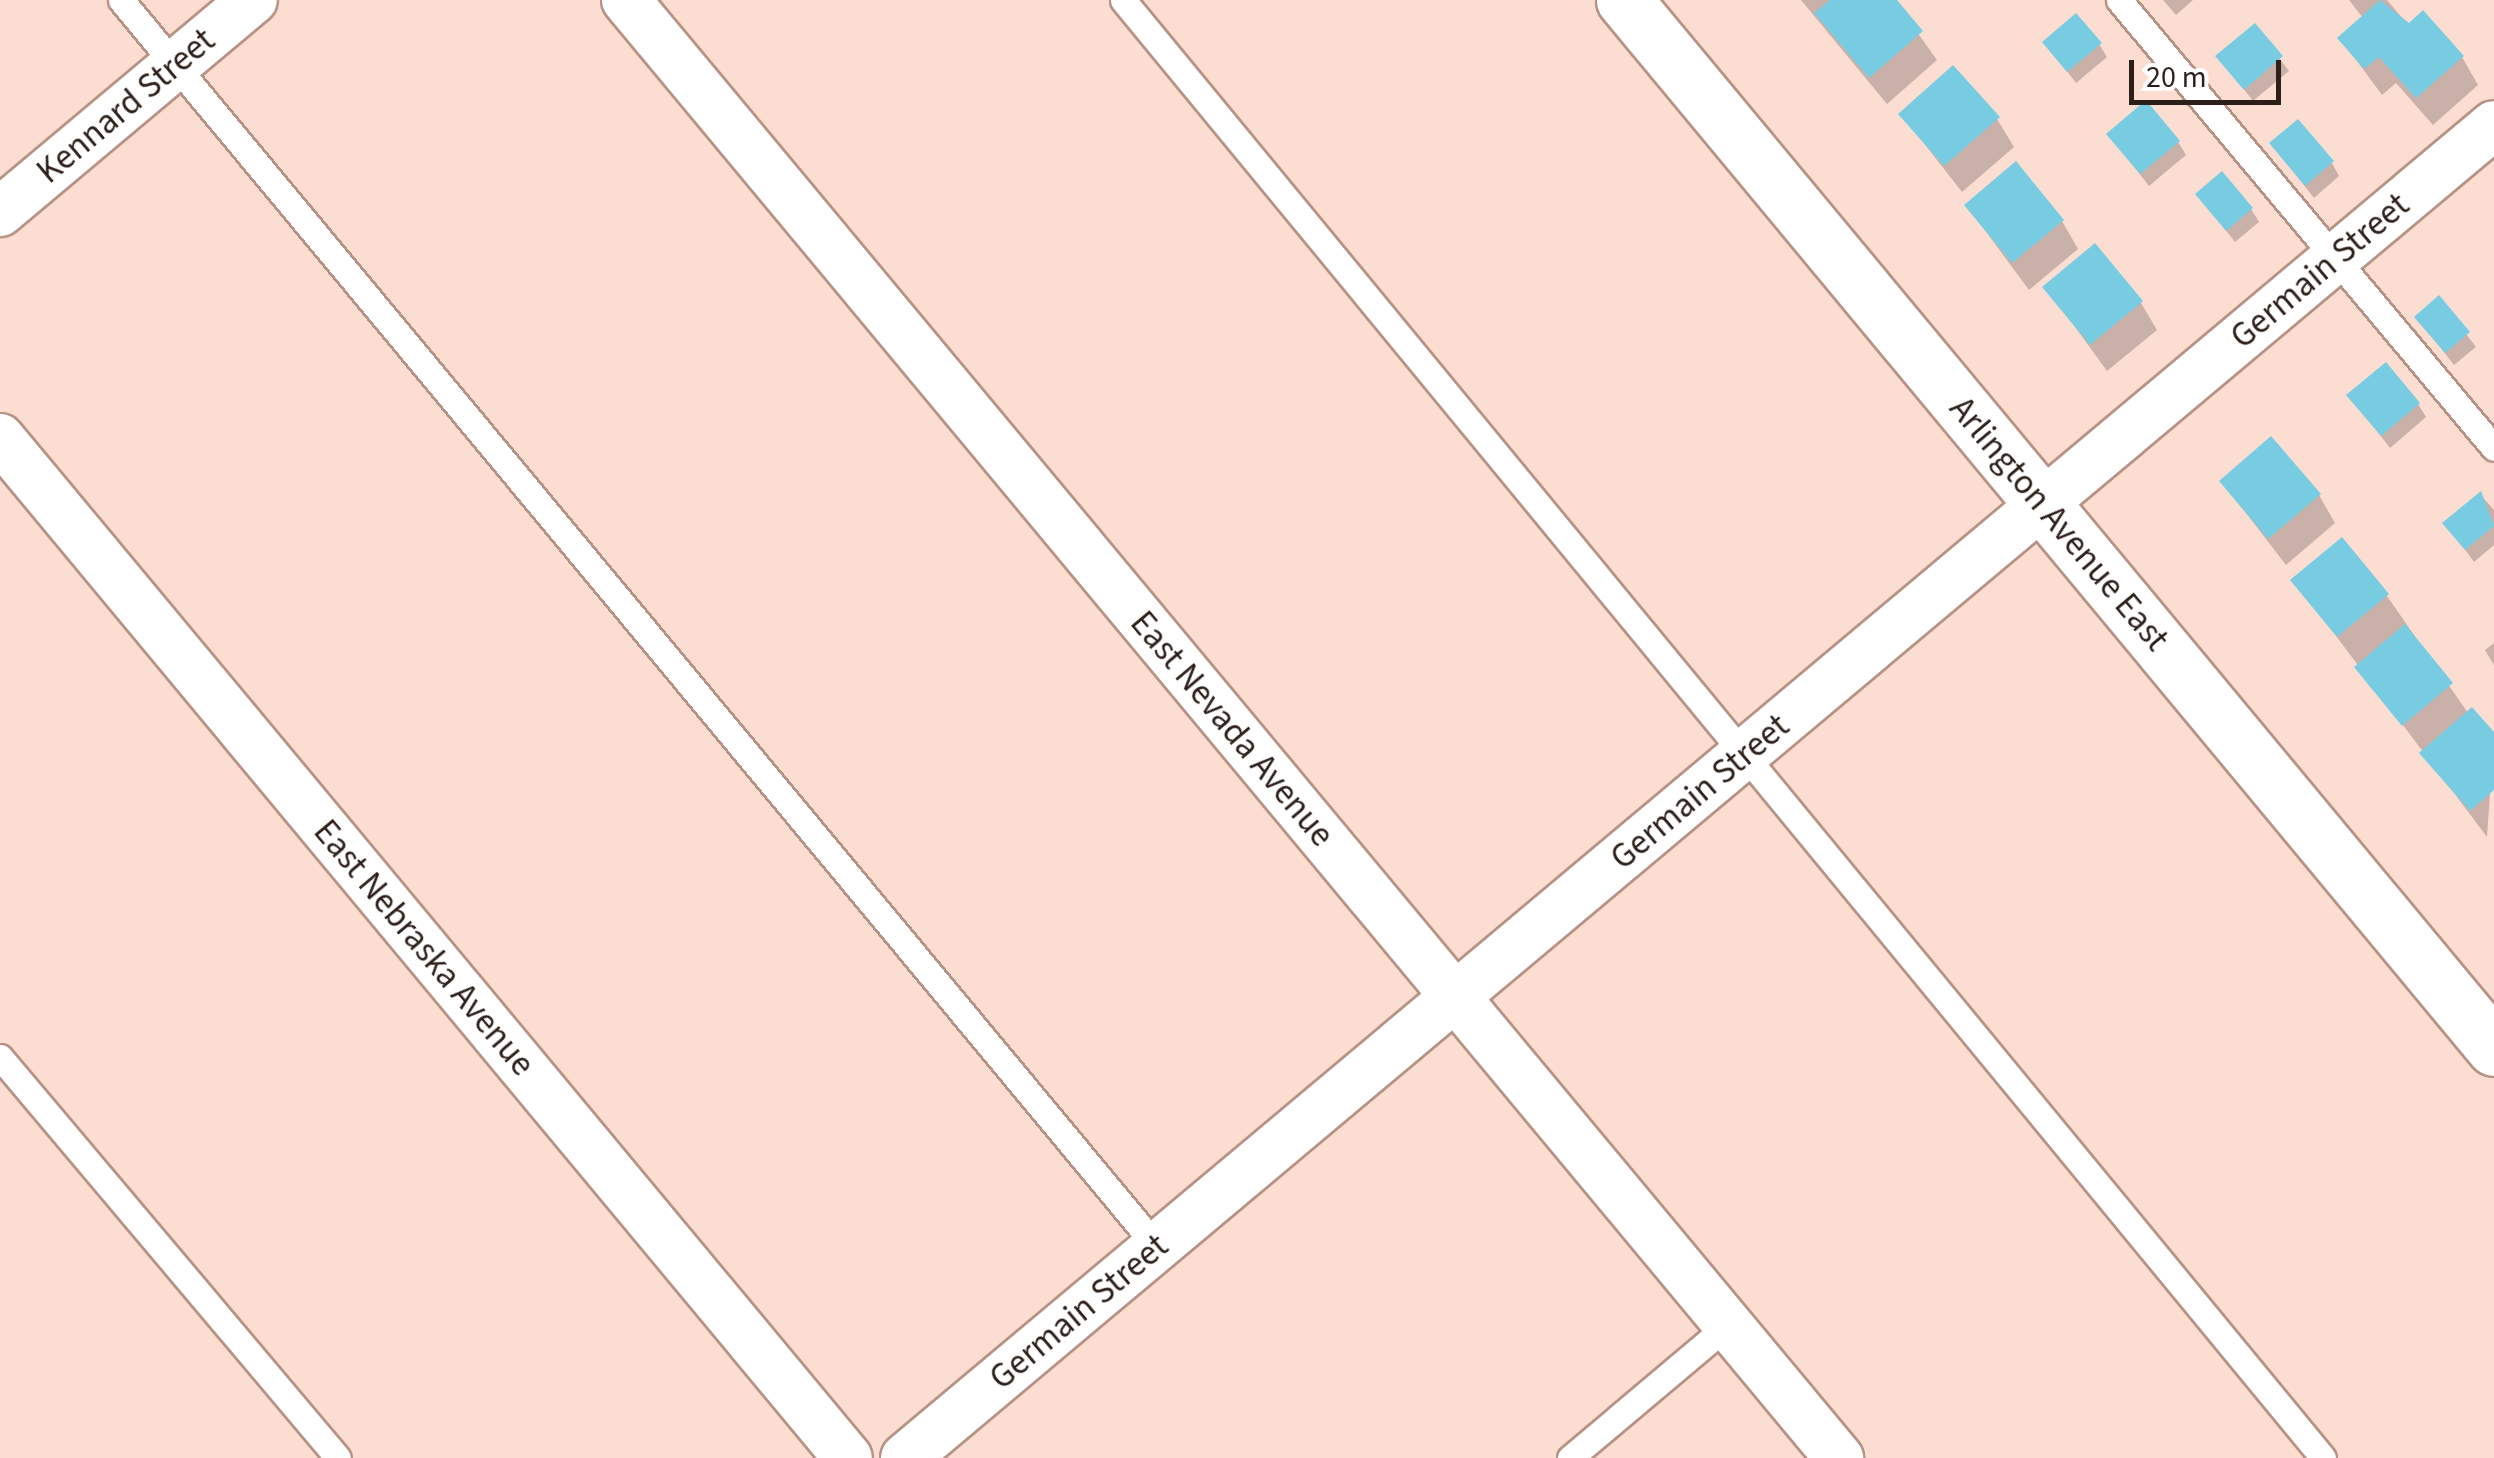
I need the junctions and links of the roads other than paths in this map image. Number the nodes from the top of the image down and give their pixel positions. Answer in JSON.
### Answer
{"nodes":[{"id":1,"x":122,"y":0,"type":"edge"},
{"id":2,"x":253,"y":0,"type":"edge"},
{"id":3,"x":626,"y":0,"type":"edge"},
{"id":4,"x":1123,"y":0,"type":"edge"},
{"id":5,"x":1624,"y":0,"type":"edge"},
{"id":6,"x":2119,"y":0,"type":"edge"},
{"id":7,"x":175,"y":65,"type":"junction"},
{"id":8,"x":2494,"y":125,"type":"edge"},
{"id":9,"x":0,"y":212,"type":"edge"},
{"id":10,"x":2335,"y":258,"type":"junction"},
{"id":11,"x":0,"y":438,"type":"edge"},
{"id":12,"x":2494,"y":448,"type":"edge"},
{"id":13,"x":2043,"y":504,"type":"junction"},
{"id":14,"x":1746,"y":753,"type":"junction"},
{"id":15,"x":1455,"y":997,"type":"junction"},
{"id":16,"x":2494,"y":1048,"type":"edge"},
{"id":17,"x":0,"y":1057,"type":"edge"},
{"id":18,"x":1157,"y":1246,"type":"junction"},
{"id":19,"x":1728,"y":1325,"type":"junction"},
{"id":20,"x":338,"y":1458,"type":"edge"},
{"id":21,"x":848,"y":1458,"type":"edge"},
{"id":22,"x":906,"y":1458,"type":"edge"},
{"id":23,"x":1570,"y":1458,"type":"edge"},
{"id":24,"x":1839,"y":1458,"type":"edge"},
{"id":25,"x":2323,"y":1458,"type":"edge"}],
"edges":[{"from":1,"to":7,"type":"lane"},
{"from":2,"to":7,"type":"street","name":"Kennard Street"},
{"from":3,"to":15,"type":"street","name":"East Nevada Avenue"},
{"from":4,"to":14,"type":"lane"},
{"from":5,"to":13,"type":"street","name":"Arlington Avenue East"},
{"from":6,"to":10,"type":"lane"},
{"from":7,"to":9,"type":"street","name":"Kennard Street"},
{"from":7,"to":18,"type":"lane"},
{"from":8,"to":10,"type":"street","name":"Germain Street"},
{"from":10,"to":12,"type":"lane"},
{"from":10,"to":13,"type":"street","name":"Germain Street"},
{"from":11,"to":21,"type":"street","name":"East Nebraska Avenue"},
{"from":13,"to":14,"type":"street","name":"Germain Street"},
{"from":13,"to":16,"type":"street","name":"Arlington Avenue East"},
{"from":14,"to":15,"type":"street","name":"Germain Street"},
{"from":14,"to":25,"type":"lane"},
{"from":15,"to":18,"type":"street","name":"Germain Street"},
{"from":15,"to":19,"type":"street","name":"East Nevada Avenue"},
{"from":17,"to":20,"type":"lane"},
{"from":18,"to":22,"type":"street","name":"Germain Street"},
{"from":19,"to":23,"type":"lane"},
{"from":19,"to":24,"type":"street","name":"East Nevada Avenue"}]}
